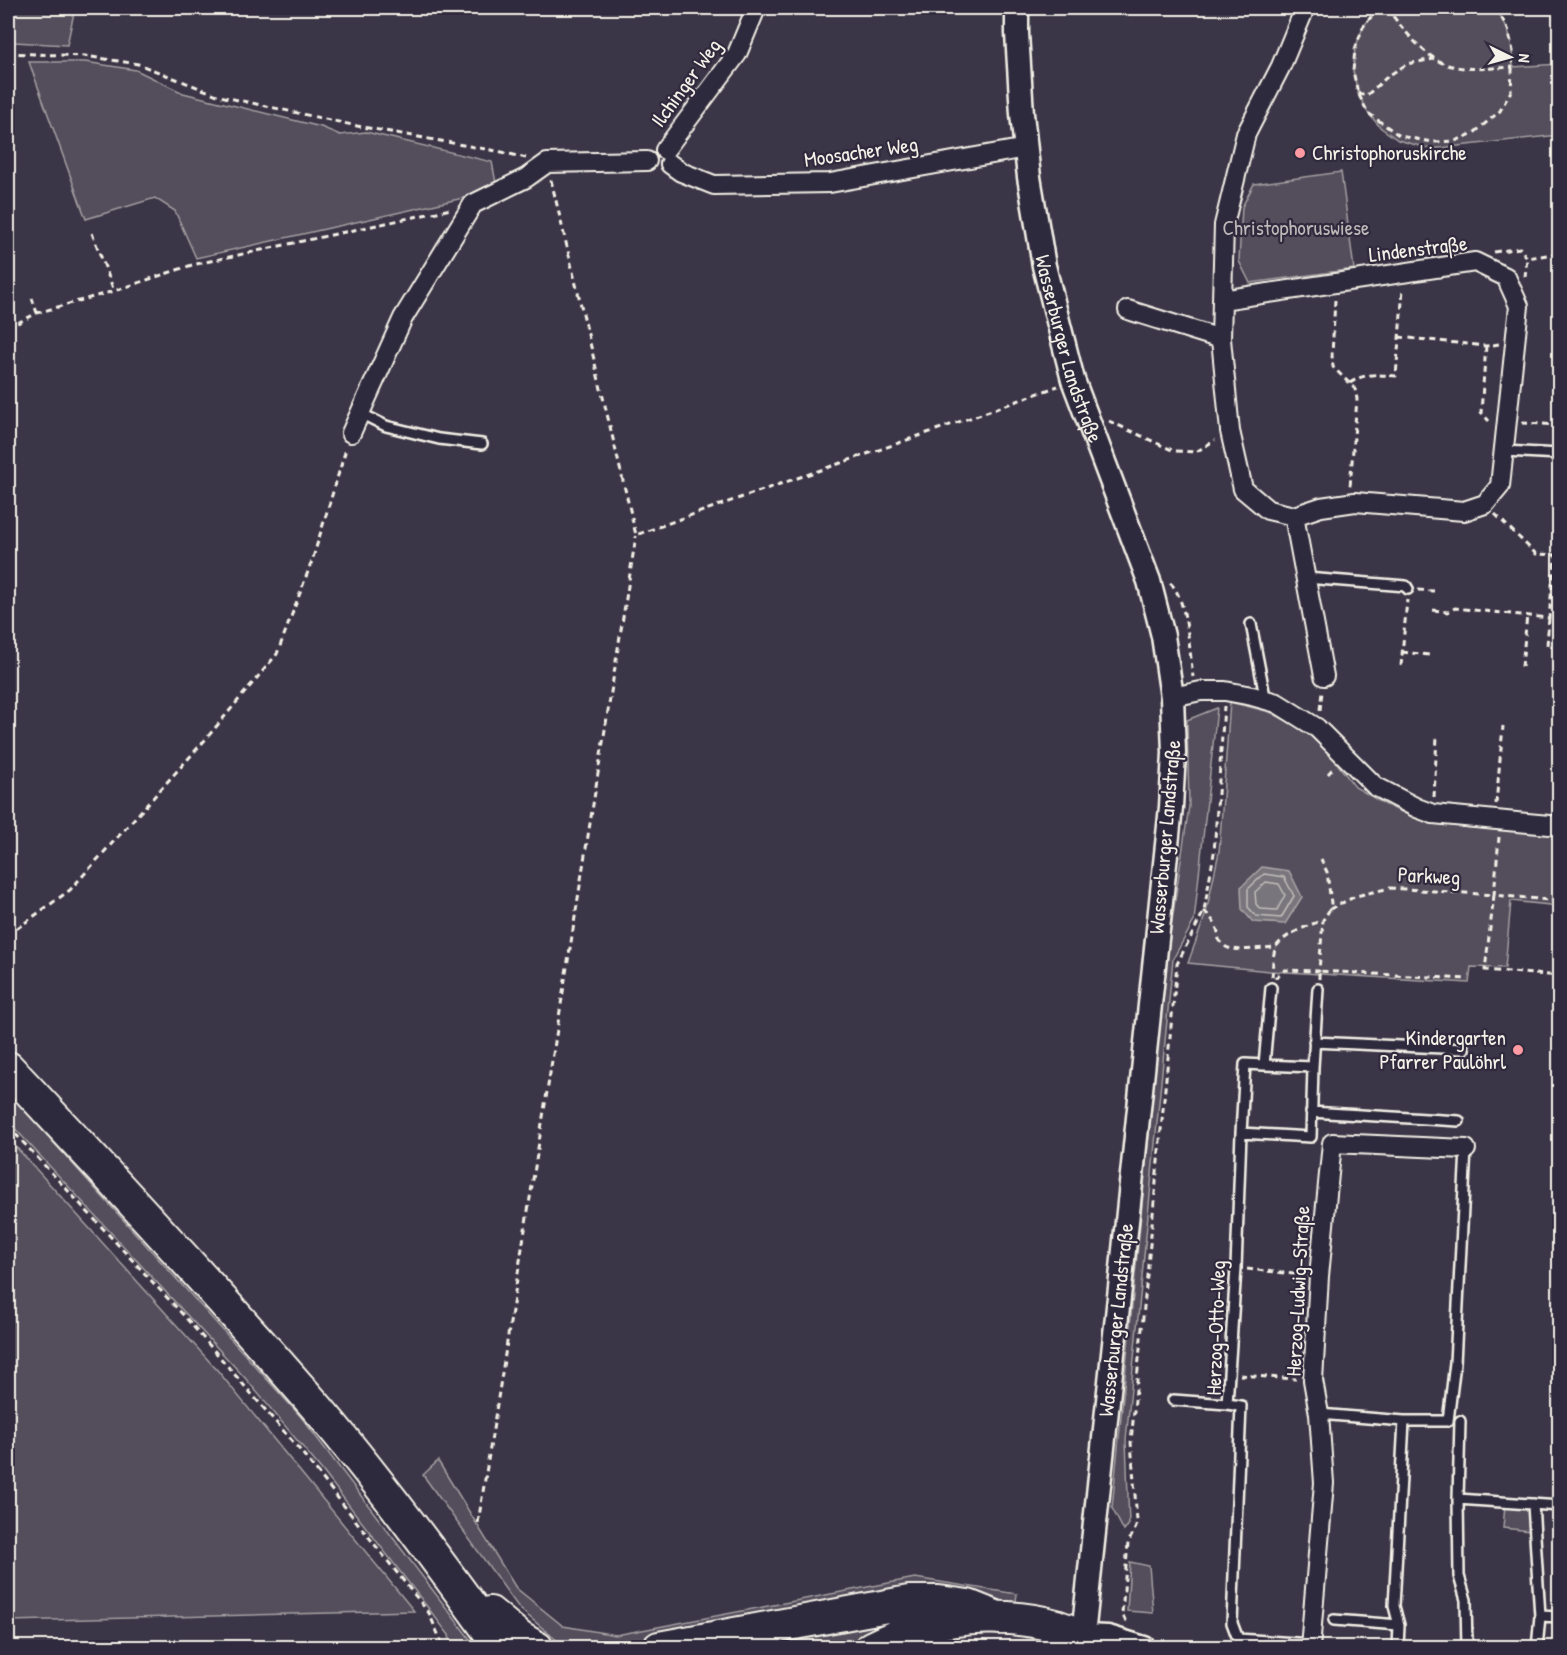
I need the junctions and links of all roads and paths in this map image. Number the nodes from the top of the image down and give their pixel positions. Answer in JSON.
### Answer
{"nodes":[{"id":1,"x":755,"y":8,"type":"edge"},
{"id":2,"x":1017,"y":8,"type":"edge"},
{"id":3,"x":1305,"y":8,"type":"edge"},
{"id":4,"x":1378,"y":8,"type":"edge"},
{"id":5,"x":1387,"y":8,"type":"edge"},
{"id":6,"x":1494,"y":8,"type":"edge"},
{"id":7,"x":8,"y":53,"type":"edge"},
{"id":8,"x":1434,"y":59,"type":"junction"},
{"id":9,"x":1513,"y":67,"type":"junction"},
{"id":10,"x":1358,"y":93,"type":"junction"},
{"id":11,"x":1026,"y":148,"type":"junction"},
{"id":12,"x":667,"y":157,"type":"junction"},
{"id":13,"x":547,"y":163,"type":"junction"},
{"id":14,"x":473,"y":204,"type":"junction"},
{"id":15,"x":92,"y":233,"type":"dead end"},
{"id":16,"x":1560,"y":253,"type":"edge"},
{"id":17,"x":1475,"y":262,"type":"junction"},
{"id":18,"x":1405,"y":272,"type":"junction"},
{"id":19,"x":1336,"y":283,"type":"junction"},
{"id":20,"x":114,"y":291,"type":"junction"},
{"id":21,"x":32,"y":298,"type":"dead end"},
{"id":22,"x":1222,"y":300,"type":"junction"},
{"id":23,"x":1128,"y":310,"type":"dead end"},
{"id":24,"x":37,"y":313,"type":"junction"},
{"id":25,"x":8,"y":328,"type":"edge"},
{"id":26,"x":1515,"y":336,"type":"junction"},
{"id":27,"x":1399,"y":337,"type":"junction"},
{"id":28,"x":1221,"y":339,"type":"junction"},
{"id":29,"x":1486,"y":346,"type":"junction"},
{"id":30,"x":1073,"y":381,"type":"junction"},
{"id":31,"x":1350,"y":383,"type":"junction"},
{"id":32,"x":360,"y":413,"type":"junction"},
{"id":33,"x":1498,"y":421,"type":"junction"},
{"id":34,"x":1089,"y":423,"type":"junction"},
{"id":35,"x":1560,"y":425,"type":"edge"},
{"id":36,"x":1230,"y":431,"type":"junction"},
{"id":37,"x":351,"y":433,"type":"joint"},
{"id":38,"x":482,"y":444,"type":"dead end"},
{"id":39,"x":1504,"y":451,"type":"junction"},
{"id":40,"x":1560,"y":454,"type":"edge"},
{"id":41,"x":1348,"y":502,"type":"junction"},
{"id":42,"x":1485,"y":504,"type":"junction"},
{"id":43,"x":1294,"y":516,"type":"junction"},
{"id":44,"x":636,"y":536,"type":"junction"},
{"id":45,"x":1557,"y":555,"type":"edge"},
{"id":46,"x":1306,"y":578,"type":"junction"},
{"id":47,"x":1168,"y":581,"type":"dead end"},
{"id":48,"x":1408,"y":589,"type":"junction"},
{"id":49,"x":1434,"y":591,"type":"dead end"},
{"id":50,"x":1433,"y":610,"type":"dead end"},
{"id":51,"x":1527,"y":615,"type":"junction"},
{"id":52,"x":1549,"y":618,"type":"junction"},
{"id":53,"x":1251,"y":624,"type":"dead end"},
{"id":54,"x":1560,"y":647,"type":"edge"},
{"id":55,"x":1402,"y":652,"type":"junction"},
{"id":56,"x":1429,"y":655,"type":"dead end"},
{"id":57,"x":1401,"y":666,"type":"dead end"},
{"id":58,"x":1522,"y":667,"type":"dead end"},
{"id":59,"x":1324,"y":676,"type":"joint"},
{"id":60,"x":1225,"y":691,"type":"junction"},
{"id":61,"x":1201,"y":692,"type":"junction"},
{"id":62,"x":1172,"y":697,"type":"junction"},
{"id":63,"x":1262,"y":699,"type":"junction"},
{"id":64,"x":1503,"y":726,"type":"dead end"},
{"id":65,"x":1317,"y":728,"type":"junction"},
{"id":66,"x":1437,"y":736,"type":"dead end"},
{"id":67,"x":1433,"y":814,"type":"junction"},
{"id":68,"x":1498,"y":821,"type":"junction"},
{"id":69,"x":1560,"y":826,"type":"edge"},
{"id":70,"x":1321,"y":859,"type":"dead end"},
{"id":71,"x":1494,"y":895,"type":"junction"},
{"id":72,"x":1560,"y":901,"type":"edge"},
{"id":73,"x":1330,"y":909,"type":"junction"},
{"id":74,"x":1204,"y":911,"type":"junction"},
{"id":75,"x":1323,"y":920,"type":"junction"},
{"id":76,"x":8,"y":935,"type":"edge"},
{"id":77,"x":1277,"y":947,"type":"junction"},
{"id":78,"x":1320,"y":971,"type":"junction"},
{"id":79,"x":1560,"y":976,"type":"edge"},
{"id":80,"x":1468,"y":979,"type":"dead end"},
{"id":81,"x":1271,"y":988,"type":"dead end"},
{"id":82,"x":1318,"y":989,"type":"dead end"},
{"id":83,"x":1314,"y":1042,"type":"junction"},
{"id":84,"x":1464,"y":1049,"type":"dead end"},
{"id":85,"x":1264,"y":1065,"type":"junction"},
{"id":86,"x":1313,"y":1067,"type":"junction"},
{"id":87,"x":8,"y":1068,"type":"edge"},
{"id":88,"x":1311,"y":1112,"type":"junction"},
{"id":89,"x":1459,"y":1121,"type":"dead end"},
{"id":90,"x":8,"y":1126,"type":"edge"},
{"id":91,"x":1241,"y":1132,"type":"junction"},
{"id":92,"x":1311,"y":1137,"type":"junction"},
{"id":93,"x":1332,"y":1143,"type":"junction"},
{"id":94,"x":1466,"y":1149,"type":"joint"},
{"id":95,"x":1236,"y":1268,"type":"junction"},
{"id":96,"x":1319,"y":1276,"type":"junction"},
{"id":97,"x":1229,"y":1374,"type":"junction"},
{"id":98,"x":1313,"y":1380,"type":"junction"},
{"id":99,"x":1173,"y":1400,"type":"dead end"},
{"id":100,"x":1227,"y":1404,"type":"junction"},
{"id":101,"x":1319,"y":1414,"type":"junction"},
{"id":102,"x":1404,"y":1421,"type":"junction"},
{"id":103,"x":1460,"y":1421,"type":"dead end"},
{"id":104,"x":1458,"y":1499,"type":"junction"},
{"id":105,"x":1533,"y":1504,"type":"junction"},
{"id":106,"x":1560,"y":1506,"type":"edge"},
{"id":107,"x":478,"y":1523,"type":"dead end"},
{"id":108,"x":450,"y":1577,"type":"junction"},
{"id":109,"x":1540,"y":1616,"type":"junction"},
{"id":110,"x":1560,"y":1617,"type":"edge"},
{"id":111,"x":998,"y":1618,"type":"junction"},
{"id":112,"x":1334,"y":1620,"type":"dead end"},
{"id":113,"x":1127,"y":1625,"type":"dead end"},
{"id":114,"x":1399,"y":1625,"type":"junction"},
{"id":115,"x":1088,"y":1644,"type":"edge"},
{"id":116,"x":1310,"y":1646,"type":"edge"},
{"id":117,"x":444,"y":1647,"type":"edge"},
{"id":118,"x":501,"y":1647,"type":"edge"},
{"id":119,"x":537,"y":1647,"type":"edge"},
{"id":120,"x":659,"y":1647,"type":"edge"},
{"id":121,"x":871,"y":1647,"type":"edge"},
{"id":122,"x":1144,"y":1647,"type":"edge"},
{"id":123,"x":1398,"y":1647,"type":"edge"},
{"id":124,"x":1467,"y":1647,"type":"edge"},
{"id":125,"x":1537,"y":1647,"type":"edge"}],
"edges":[{"from":1,"to":12,"type":"street","name":"Ilchinger Weg"},
{"from":2,"to":11,"type":"street","name":"Wasserburger Landstraße"},
{"from":3,"to":22,"type":"street"},
{"from":4,"to":10,"type":"path"},
{"from":5,"to":8,"type":"path"},
{"from":6,"to":9,"type":"path"},
{"from":7,"to":13,"type":"path"},
{"from":8,"to":9,"type":"path"},
{"from":8,"to":10,"type":"path"},
{"from":9,"to":10,"type":"path"},
{"from":11,"to":12,"type":"street","name":"Moosacher Weg"},
{"from":11,"to":30,"type":"street","name":"Wasserburger Landstraße"},
{"from":12,"to":13,"type":"street","name":"Ilchinger Weg"},
{"from":13,"to":14,"type":"street"},
{"from":13,"to":44,"type":"path"},
{"from":14,"to":20,"type":"path"},
{"from":14,"to":32,"type":"street"},
{"from":15,"to":20,"type":"path"},
{"from":16,"to":17,"type":"path"},
{"from":17,"to":18,"type":"street","name":"Lindenstraße"},
{"from":17,"to":26,"type":"street","name":"Lindenstraße"},
{"from":18,"to":19,"type":"street","name":"Lindenstraße"},
{"from":18,"to":27,"type":"path"},
{"from":19,"to":22,"type":"street","name":"Lindenstraße"},
{"from":19,"to":31,"type":"path"},
{"from":20,"to":24,"type":"path"},
{"from":21,"to":24,"type":"path"},
{"from":22,"to":28,"type":"street"},
{"from":23,"to":28,"type":"street"},
{"from":24,"to":25,"type":"path"},
{"from":26,"to":29,"type":"path"},
{"from":26,"to":33,"type":"street","name":"Lindenstraße"},
{"from":27,"to":29,"type":"path"},
{"from":27,"to":31,"type":"path"},
{"from":28,"to":36,"type":"street"},
{"from":29,"to":33,"type":"path"},
{"from":30,"to":34,"type":"street","name":"Wasserburger Landstraße"},
{"from":30,"to":44,"type":"path"},
{"from":31,"to":41,"type":"path"},
{"from":32,"to":37,"type":"street"},
{"from":32,"to":38,"type":"lane"},
{"from":33,"to":35,"type":"path"},
{"from":33,"to":39,"type":"street","name":"Lindenstraße"},
{"from":34,"to":36,"type":"path"},
{"from":34,"to":62,"type":"street","name":"Wasserburger Landstraße"},
{"from":36,"to":43,"type":"street"},
{"from":37,"to":76,"type":"path"},
{"from":39,"to":40,"type":"lane"},
{"from":39,"to":42,"type":"street","name":"Lindenstraße"},
{"from":41,"to":42,"type":"street"},
{"from":41,"to":43,"type":"street"},
{"from":42,"to":45,"type":"path"},
{"from":43,"to":46,"type":"street"},
{"from":44,"to":107,"type":"path"},
{"from":45,"to":52,"type":"path"},
{"from":46,"to":48,"type":"lane"},
{"from":46,"to":59,"type":"street"},
{"from":47,"to":61,"type":"path"},
{"from":48,"to":49,"type":"path"},
{"from":48,"to":55,"type":"path"},
{"from":50,"to":51,"type":"path"},
{"from":51,"to":52,"type":"path"},
{"from":51,"to":58,"type":"path"},
{"from":52,"to":54,"type":"path"},
{"from":53,"to":63,"type":"lane"},
{"from":55,"to":56,"type":"path"},
{"from":55,"to":57,"type":"path"},
{"from":59,"to":65,"type":"path"},
{"from":60,"to":61,"type":"street"},
{"from":60,"to":63,"type":"street"},
{"from":60,"to":74,"type":"path"},
{"from":61,"to":62,"type":"street"},
{"from":62,"to":115,"type":"street","name":"Wasserburger Landstraße"},
{"from":63,"to":65,"type":"street"},
{"from":64,"to":68,"type":"path"},
{"from":65,"to":67,"type":"street"},
{"from":66,"to":67,"type":"path"},
{"from":67,"to":68,"type":"street"},
{"from":68,"to":69,"type":"street"},
{"from":68,"to":71,"type":"path"},
{"from":70,"to":73,"type":"path"},
{"from":71,"to":72,"type":"path","name":"Parkweg"},
{"from":71,"to":73,"type":"path","name":"Parkweg"},
{"from":71,"to":79,"type":"path"},
{"from":73,"to":75,"type":"path"},
{"from":74,"to":77,"type":"path"},
{"from":74,"to":113,"type":"path"},
{"from":75,"to":77,"type":"path"},
{"from":75,"to":78,"type":"path"},
{"from":77,"to":78,"type":"path"},
{"from":78,"to":80,"type":"path"},
{"from":81,"to":85,"type":"lane"},
{"from":82,"to":83,"type":"lane"},
{"from":83,"to":84,"type":"lane"},
{"from":83,"to":86,"type":"lane"},
{"from":85,"to":86,"type":"lane","name":"Herzog-Otto-Weg"},
{"from":85,"to":91,"type":"lane","name":"Herzog-Otto-Weg"},
{"from":86,"to":88,"type":"lane"},
{"from":87,"to":108,"type":"highway"},
{"from":88,"to":89,"type":"lane"},
{"from":88,"to":92,"type":"lane"},
{"from":90,"to":117,"type":"path"},
{"from":91,"to":92,"type":"lane"},
{"from":91,"to":95,"type":"lane","name":"Herzog-Otto-Weg"},
{"from":92,"to":93,"type":"lane"},
{"from":93,"to":94,"type":"street"},
{"from":93,"to":96,"type":"street","name":"Herzog-Ludwig-Straße"},
{"from":94,"to":102,"type":"lane"},
{"from":95,"to":96,"type":"path"},
{"from":95,"to":97,"type":"lane","name":"Herzog-Otto-Weg"},
{"from":96,"to":98,"type":"street","name":"Herzog-Ludwig-Straße"},
{"from":97,"to":98,"type":"path"},
{"from":97,"to":100,"type":"lane","name":"Herzog-Otto-Weg"},
{"from":98,"to":101,"type":"street","name":"Herzog-Ludwig-Straße"},
{"from":99,"to":100,"type":"lane"},
{"from":100,"to":116,"type":"lane","name":"Herzog-Otto-Weg"},
{"from":101,"to":102,"type":"lane"},
{"from":101,"to":116,"type":"street","name":"Herzog-Ludwig-Straße"},
{"from":102,"to":114,"type":"lane"},
{"from":103,"to":104,"type":"lane"},
{"from":104,"to":105,"type":"lane"},
{"from":104,"to":124,"type":"lane"},
{"from":105,"to":106,"type":"lane"},
{"from":105,"to":109,"type":"lane"},
{"from":108,"to":118,"type":"highway"},
{"from":108,"to":119,"type":"highway"},
{"from":109,"to":110,"type":"lane"},
{"from":109,"to":125,"type":"lane"},
{"from":111,"to":115,"type":"highway"},
{"from":111,"to":120,"type":"highway"},
{"from":111,"to":121,"type":"highway"},
{"from":112,"to":114,"type":"lane"},
{"from":114,"to":123,"type":"lane"},
{"from":115,"to":122,"type":"street"}]}
